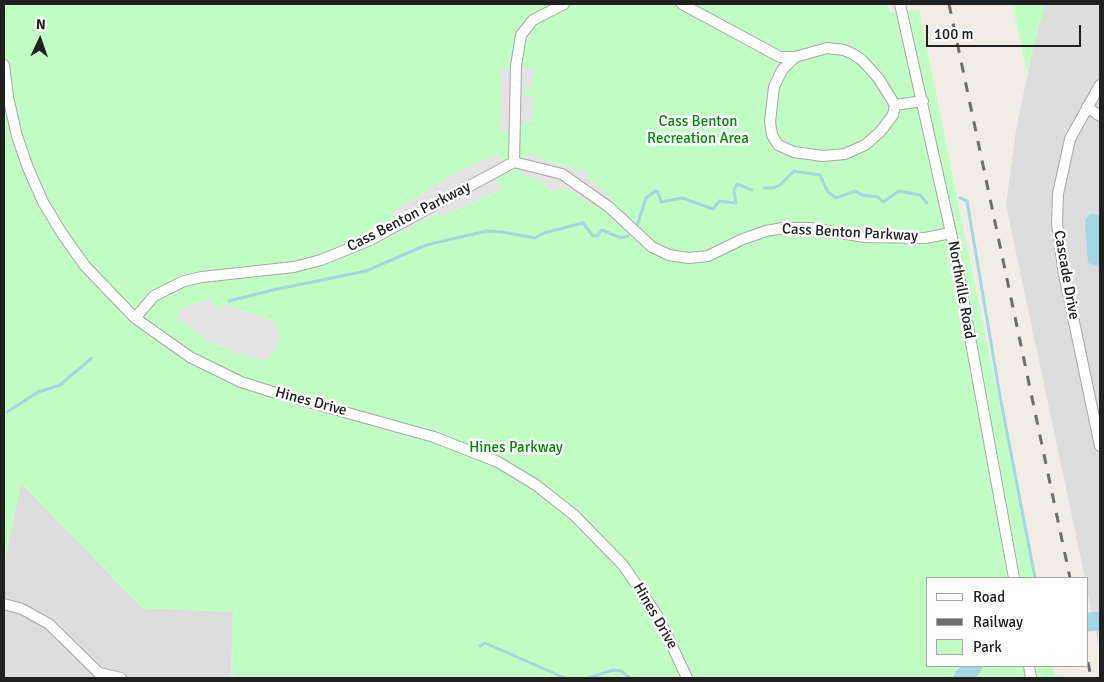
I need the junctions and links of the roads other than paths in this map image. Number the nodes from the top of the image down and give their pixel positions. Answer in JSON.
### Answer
{"nodes":[{"id":1,"x":564,"y":4,"type":"edge"},
{"id":2,"x":682,"y":4,"type":"edge"},
{"id":3,"x":900,"y":4,"type":"edge"},
{"id":4,"x":795,"y":57,"type":"junction"},
{"id":5,"x":4,"y":65,"type":"edge"},
{"id":6,"x":1100,"y":84,"type":"edge"},
{"id":7,"x":923,"y":101,"type":"junction"},
{"id":8,"x":895,"y":105,"type":"junction"},
{"id":9,"x":1087,"y":107,"type":"junction"},
{"id":10,"x":1100,"y":116,"type":"edge"},
{"id":11,"x":514,"y":162,"type":"junction"},
{"id":12,"x":951,"y":232,"type":"junction"},
{"id":13,"x":135,"y":318,"type":"junction"},
{"id":14,"x":1100,"y":446,"type":"edge"},
{"id":15,"x":1014,"y":577,"type":"edge"},
{"id":16,"x":4,"y":604,"type":"edge"},
{"id":17,"x":101,"y":676,"type":"edge"},
{"id":18,"x":121,"y":678,"type":"edge"},
{"id":19,"x":686,"y":678,"type":"edge"}],
"edges":[{"from":1,"to":11,"type":"street"},
{"from":2,"to":4,"type":"street"},
{"from":3,"to":7,"type":"street","name":"Northville Road"},
{"from":4,"to":8,"type":"street"},
{"from":4,"to":8,"type":"street"},
{"from":5,"to":13,"type":"street","name":"Hines Drive"},
{"from":6,"to":9,"type":"street","name":"Cascade Drive"},
{"from":7,"to":8,"type":"street"},
{"from":7,"to":12,"type":"street","name":"Northville Road"},
{"from":9,"to":10,"type":"street"},
{"from":9,"to":14,"type":"street","name":"Cascade Drive"},
{"from":11,"to":12,"type":"street","name":"Cass Benton Parkway"},
{"from":11,"to":13,"type":"street","name":"Cass Benton Parkway"},
{"from":12,"to":15,"type":"street","name":"Northville Road"},
{"from":13,"to":19,"type":"street","name":"Hines Drive"},
{"from":16,"to":17,"type":"street"},
{"from":17,"to":18,"type":"street"}]}
